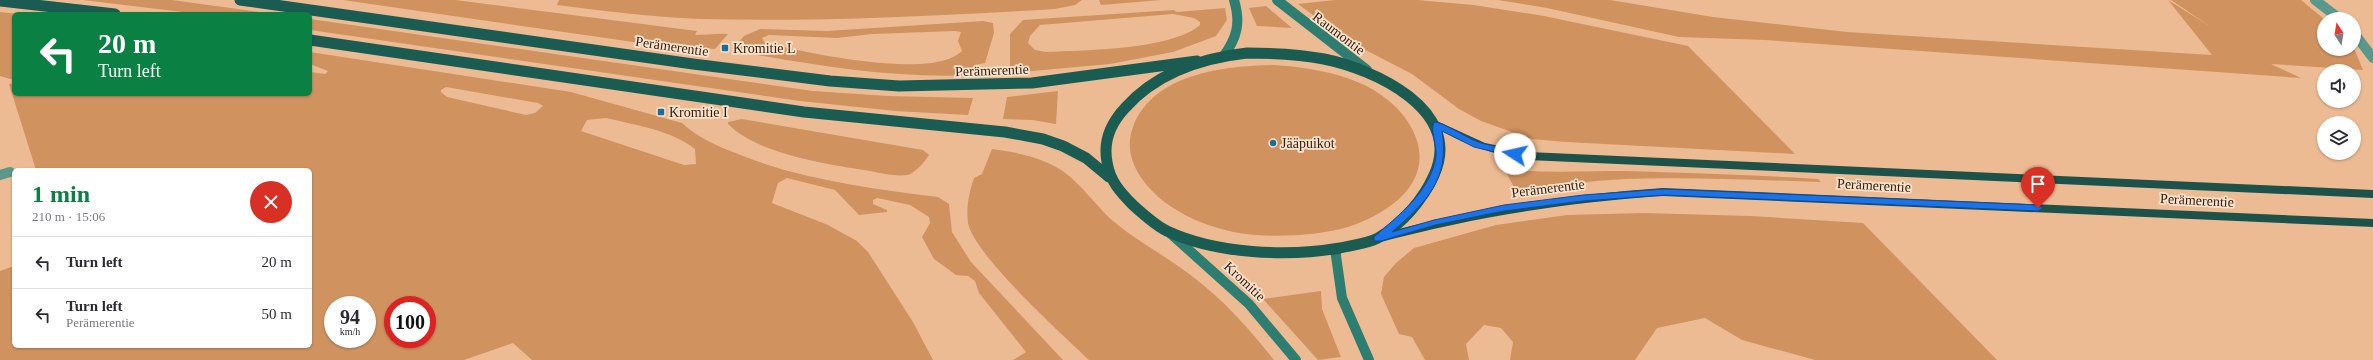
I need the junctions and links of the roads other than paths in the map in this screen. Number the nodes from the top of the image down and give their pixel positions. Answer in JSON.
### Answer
{"nodes":[{"id":1,"x":240,"y":0,"type":"edge"},
{"id":2,"x":1234,"y":0,"type":"edge"},
{"id":3,"x":1277,"y":0,"type":"edge"},
{"id":4,"x":2315,"y":0,"type":"edge"},
{"id":5,"x":0,"y":1,"type":"edge"},
{"id":6,"x":97,"y":12,"type":"edge"},
{"id":7,"x":2331,"y":12,"type":"edge"},
{"id":8,"x":312,"y":40,"type":"edge"},
{"id":9,"x":2361,"y":41,"type":"edge"},
{"id":10,"x":1223,"y":56,"type":"junction"},
{"id":11,"x":2373,"y":58,"type":"edge"},
{"id":12,"x":1197,"y":61,"type":"junction"},
{"id":13,"x":1367,"y":70,"type":"junction"},
{"id":14,"x":1437,"y":124,"type":"junction"},
{"id":15,"x":1109,"y":177,"type":"junction"},
{"id":16,"x":2373,"y":194,"type":"edge"},
{"id":17,"x":2373,"y":223,"type":"edge"},
{"id":18,"x":1167,"y":231,"type":"junction"},
{"id":19,"x":1378,"y":239,"type":"junction"},
{"id":20,"x":1335,"y":249,"type":"junction"},
{"id":21,"x":1296,"y":360,"type":"edge"},
{"id":22,"x":1369,"y":360,"type":"edge"}],
"edges":[{"from":1,"to":12,"type":"highway","name":"Perämerentie"},
{"from":2,"to":10,"type":"main road"},
{"from":3,"to":13,"type":"main road","name":"Raumontie"},
{"from":4,"to":7,"type":"street"},
{"from":5,"to":6,"type":"highway"},
{"from":8,"to":15,"type":"highway"},
{"from":9,"to":11,"type":"street"},
{"from":10,"to":12,"type":"highway"},
{"from":10,"to":13,"type":"highway"},
{"from":12,"to":15,"type":"highway"},
{"from":13,"to":14,"type":"highway"},
{"from":14,"to":16,"type":"highway","name":"Perämerentie"},
{"from":14,"to":19,"type":"highway"},
{"from":15,"to":18,"type":"highway"},
{"from":17,"to":19,"type":"highway","name":"Perämerentie"},
{"from":18,"to":20,"type":"highway"},
{"from":18,"to":21,"type":"main road","name":"Kromitie"},
{"from":19,"to":20,"type":"highway"},
{"from":20,"to":22,"type":"main road"}]}
